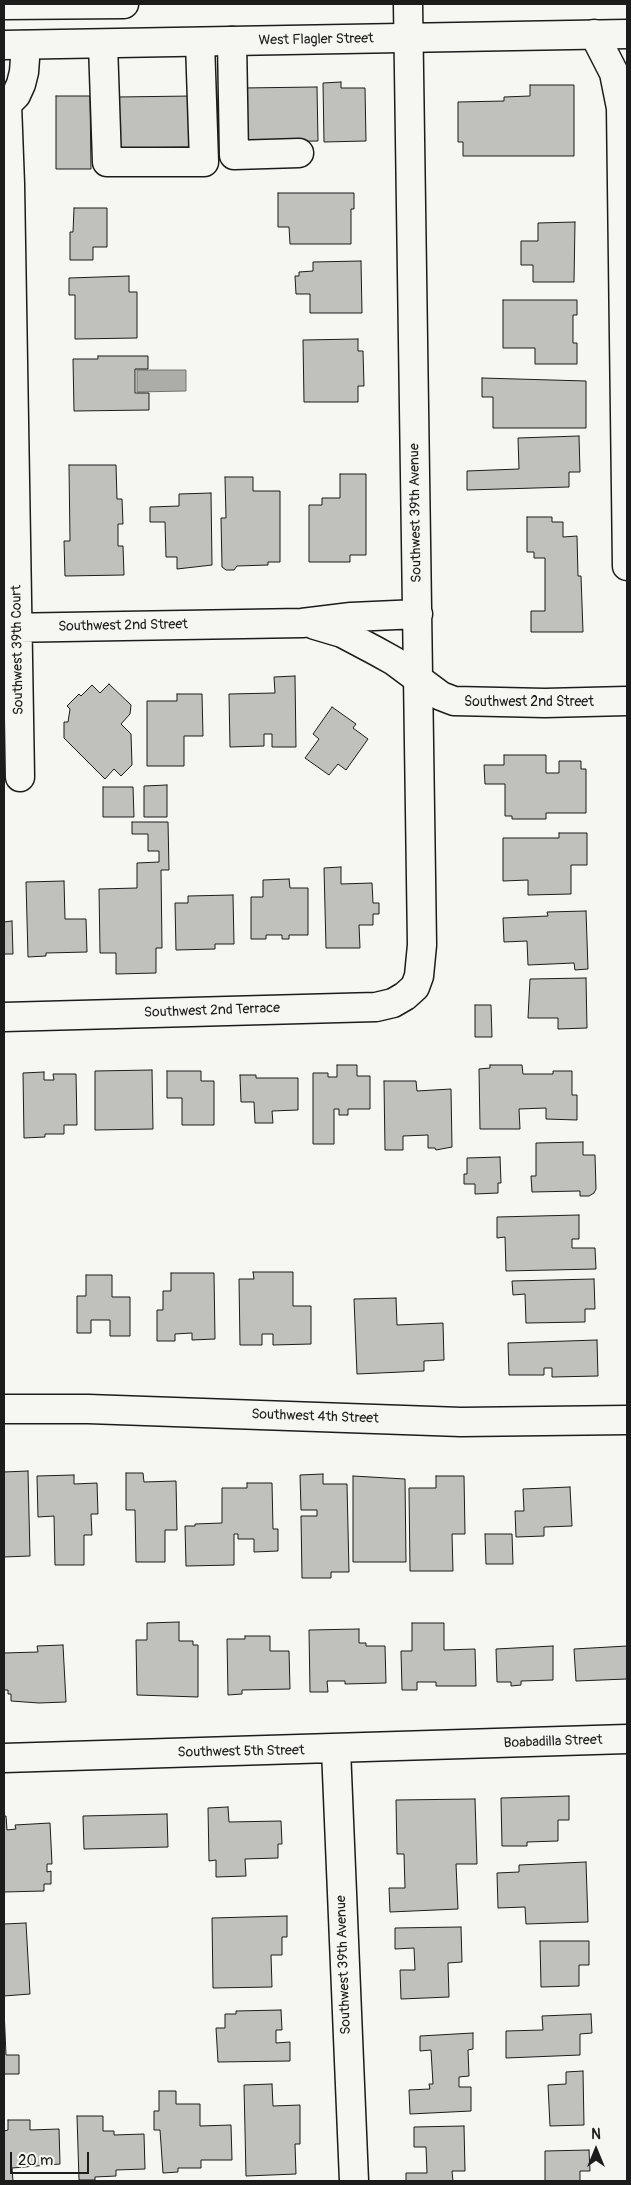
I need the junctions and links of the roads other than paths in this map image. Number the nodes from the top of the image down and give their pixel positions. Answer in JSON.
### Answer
{"nodes":[{"id":1,"x":124,"y":4,"type":"edge"},
{"id":2,"x":408,"y":4,"type":"edge"},
{"id":3,"x":4,"y":6,"type":"edge"},
{"id":4,"x":594,"y":34,"type":"junction"},
{"id":5,"x":627,"y":34,"type":"edge"},
{"id":6,"x":407,"y":38,"type":"junction"},
{"id":7,"x":232,"y":41,"type":"junction"},
{"id":8,"x":200,"y":42,"type":"junction"},
{"id":9,"x":103,"y":44,"type":"junction"},
{"id":10,"x":15,"y":45,"type":"edge"},
{"id":11,"x":5,"y":102,"type":"edge"},
{"id":12,"x":299,"y":153,"type":"dead end"},
{"id":13,"x":7,"y":184,"type":"edge"},
{"id":14,"x":626,"y":377,"type":"edge"},
{"id":15,"x":627,"y":566,"type":"edge"},
{"id":16,"x":418,"y":614,"type":"junction"},
{"id":17,"x":302,"y":623,"type":"junction"},
{"id":18,"x":10,"y":628,"type":"edge"},
{"id":19,"x":418,"y":679,"type":"junction"},
{"id":20,"x":627,"y":701,"type":"edge"},
{"id":21,"x":20,"y":777,"type":"dead end"},
{"id":22,"x":414,"y":987,"type":"joint"},
{"id":23,"x":4,"y":1017,"type":"edge"},
{"id":24,"x":4,"y":1409,"type":"edge"},
{"id":25,"x":627,"y":1420,"type":"edge"},
{"id":26,"x":627,"y":1739,"type":"edge"},
{"id":27,"x":478,"y":1744,"type":"joint"},
{"id":28,"x":336,"y":1749,"type":"junction"},
{"id":29,"x":4,"y":1758,"type":"edge"},
{"id":30,"x":354,"y":2181,"type":"edge"}],
"edges":[{"from":1,"to":3,"type":"street"},
{"from":2,"to":6,"type":"street","name":"Southwest 39th Avenue"},
{"from":4,"to":5,"type":"street","name":"West Flagler Street"},
{"from":4,"to":6,"type":"street","name":"West Flagler Street"},
{"from":4,"to":14,"type":"street"},
{"from":6,"to":7,"type":"street","name":"West Flagler Street"},
{"from":6,"to":16,"type":"street","name":"Southwest 39th Avenue"},
{"from":7,"to":8,"type":"street","name":"West Flagler Street"},
{"from":7,"to":12,"type":"street"},
{"from":8,"to":9,"type":"street","name":"West Flagler Street"},
{"from":8,"to":9,"type":"street"},
{"from":9,"to":10,"type":"street","name":"West Flagler Street"},
{"from":10,"to":11,"type":"street","name":"Southwest 39th Court"},
{"from":11,"to":13,"type":"street","name":"Southwest 39th Court"},
{"from":13,"to":18,"type":"street","name":"Southwest 39th Court"},
{"from":14,"to":15,"type":"street"},
{"from":16,"to":17,"type":"street","name":"Southwest 2nd Street"},
{"from":16,"to":19,"type":"street","name":"Southwest 39th Avenue"},
{"from":17,"to":18,"type":"street","name":"Southwest 2nd Street"},
{"from":17,"to":19,"type":"street","name":"Southwest 2nd Street"},
{"from":18,"to":21,"type":"street","name":"Southwest 39th Court"},
{"from":19,"to":20,"type":"street","name":"Southwest 2nd Street"},
{"from":19,"to":22,"type":"street","name":"Southwest 39th Avenue"},
{"from":22,"to":23,"type":"street","name":"Southwest 2nd Terrace"},
{"from":24,"to":25,"type":"street","name":"Southwest 4th Street"},
{"from":26,"to":27,"type":"street","name":"Boabadilla Street"},
{"from":27,"to":28,"type":"street","name":"Southwest 5th Street"},
{"from":28,"to":29,"type":"street","name":"Southwest 5th Street"},
{"from":28,"to":30,"type":"street","name":"Southwest 39th Avenue"}]}
